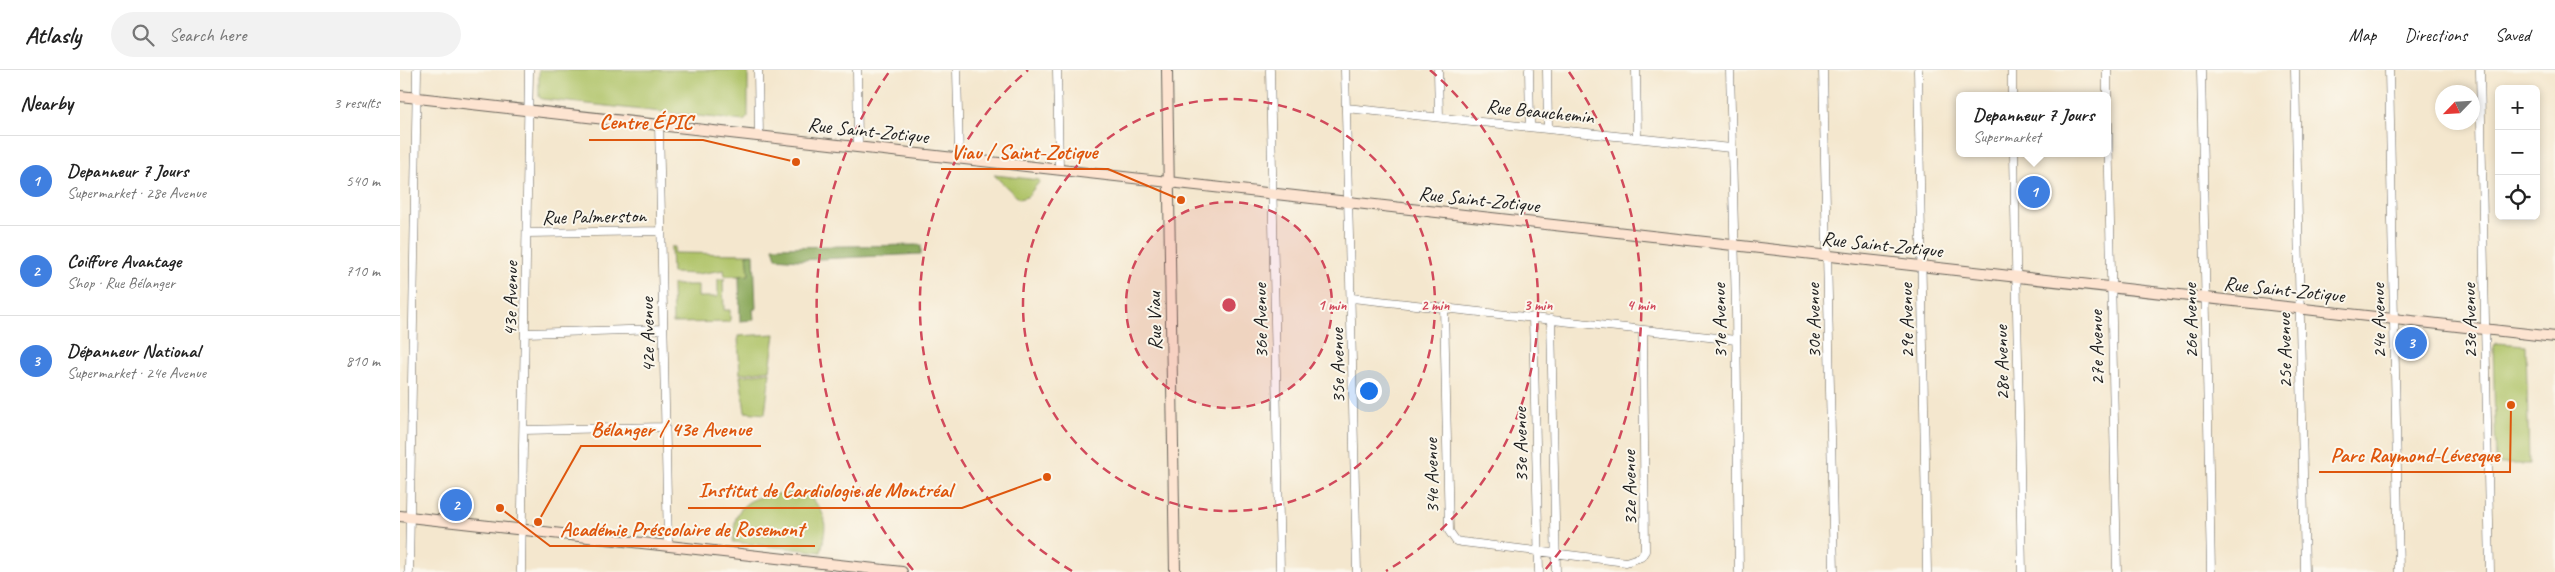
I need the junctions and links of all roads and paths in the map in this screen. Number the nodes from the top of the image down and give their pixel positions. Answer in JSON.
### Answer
{"nodes":[{"id":1,"x":417,"y":70,"type":"edge"},
{"id":2,"x":529,"y":70,"type":"edge"},
{"id":3,"x":758,"y":70,"type":"edge"},
{"id":4,"x":856,"y":70,"type":"edge"},
{"id":5,"x":957,"y":70,"type":"edge"},
{"id":6,"x":1057,"y":70,"type":"edge"},
{"id":7,"x":1167,"y":70,"type":"edge"},
{"id":8,"x":1270,"y":70,"type":"edge"},
{"id":9,"x":1346,"y":70,"type":"edge"},
{"id":10,"x":1438,"y":70,"type":"edge"},
{"id":11,"x":1529,"y":70,"type":"edge"},
{"id":12,"x":1547,"y":70,"type":"edge"},
{"id":13,"x":1636,"y":70,"type":"edge"},
{"id":14,"x":1730,"y":70,"type":"edge"},
{"id":15,"x":1824,"y":70,"type":"edge"},
{"id":16,"x":1918,"y":70,"type":"edge"},
{"id":17,"x":2012,"y":70,"type":"edge"},
{"id":18,"x":2107,"y":70,"type":"edge"},
{"id":19,"x":2202,"y":70,"type":"edge"},
{"id":20,"x":2295,"y":70,"type":"edge"},
{"id":21,"x":2389,"y":70,"type":"edge"},
{"id":22,"x":2480,"y":70,"type":"edge"},
{"id":23,"x":2012,"y":92,"type":"edge"},
{"id":24,"x":2107,"y":92,"type":"edge"},
{"id":25,"x":400,"y":96,"type":"edge"},
{"id":26,"x":416,"y":97,"type":"junction"},
{"id":27,"x":1346,"y":108,"type":"junction"},
{"id":28,"x":529,"y":109,"type":"junction"},
{"id":29,"x":1439,"y":116,"type":"junction"},
{"id":30,"x":659,"y":124,"type":"junction"},
{"id":31,"x":1530,"y":126,"type":"junction"},
{"id":32,"x":1548,"y":128,"type":"junction"},
{"id":33,"x":759,"y":136,"type":"junction"},
{"id":34,"x":1638,"y":137,"type":"junction"},
{"id":35,"x":858,"y":146,"type":"junction"},
{"id":36,"x":1731,"y":148,"type":"junction"},
{"id":37,"x":2014,"y":157,"type":"edge"},
{"id":38,"x":2109,"y":157,"type":"edge"},
{"id":39,"x":959,"y":158,"type":"junction"},
{"id":40,"x":1058,"y":168,"type":"junction"},
{"id":41,"x":1169,"y":182,"type":"junction"},
{"id":42,"x":1273,"y":192,"type":"junction"},
{"id":43,"x":1348,"y":202,"type":"junction"},
{"id":44,"x":661,"y":231,"type":"junction"},
{"id":45,"x":528,"y":233,"type":"junction"},
{"id":46,"x":1734,"y":244,"type":"junction"},
{"id":47,"x":1827,"y":255,"type":"junction"},
{"id":48,"x":1922,"y":266,"type":"junction"},
{"id":49,"x":2016,"y":277,"type":"junction"},
{"id":50,"x":2111,"y":288,"type":"junction"},
{"id":51,"x":1352,"y":298,"type":"junction"},
{"id":52,"x":2206,"y":298,"type":"junction"},
{"id":53,"x":1444,"y":307,"type":"junction"},
{"id":54,"x":2300,"y":309,"type":"junction"},
{"id":55,"x":1534,"y":317,"type":"junction"},
{"id":56,"x":1551,"y":319,"type":"junction"},
{"id":57,"x":2394,"y":319,"type":"junction"},
{"id":58,"x":662,"y":329,"type":"junction"},
{"id":59,"x":1642,"y":330,"type":"junction"},
{"id":60,"x":2485,"y":330,"type":"junction"},
{"id":61,"x":526,"y":333,"type":"junction"},
{"id":62,"x":2555,"y":337,"type":"edge"},
{"id":63,"x":1736,"y":340,"type":"junction"},
{"id":64,"x":665,"y":427,"type":"junction"},
{"id":65,"x":524,"y":430,"type":"junction"},
{"id":66,"x":405,"y":517,"type":"edge"},
{"id":67,"x":522,"y":528,"type":"junction"},
{"id":68,"x":668,"y":545,"type":"junction"},
{"id":69,"x":1539,"y":552,"type":"junction"},
{"id":70,"x":1556,"y":554,"type":"junction"},
{"id":71,"x":870,"y":570,"type":"edge"},
{"id":72,"x":409,"y":572,"type":"edge"},
{"id":73,"x":521,"y":572,"type":"edge"},
{"id":74,"x":902,"y":572,"type":"edge"},
{"id":75,"x":1176,"y":572,"type":"edge"},
{"id":76,"x":1280,"y":572,"type":"edge"},
{"id":77,"x":1356,"y":572,"type":"edge"},
{"id":78,"x":1539,"y":572,"type":"edge"},
{"id":79,"x":1556,"y":572,"type":"edge"},
{"id":80,"x":1739,"y":572,"type":"edge"},
{"id":81,"x":1834,"y":572,"type":"edge"},
{"id":82,"x":1927,"y":572,"type":"edge"},
{"id":83,"x":2022,"y":572,"type":"edge"},
{"id":84,"x":2117,"y":572,"type":"edge"},
{"id":85,"x":2211,"y":572,"type":"edge"},
{"id":86,"x":2305,"y":572,"type":"edge"},
{"id":87,"x":2399,"y":572,"type":"edge"},
{"id":88,"x":2490,"y":572,"type":"edge"}],
"edges":[{"from":1,"to":26,"type":"street"},
{"from":2,"to":28,"type":"street","name":"43e Avenue"},
{"from":3,"to":33,"type":"street"},
{"from":4,"to":35,"type":"street"},
{"from":5,"to":39,"type":"street"},
{"from":6,"to":40,"type":"street"},
{"from":7,"to":41,"type":"street","name":"Rue Viau"},
{"from":8,"to":42,"type":"street","name":"36e Avenue"},
{"from":9,"to":27,"type":"street","name":"35e Avenue"},
{"from":10,"to":29,"type":"street"},
{"from":11,"to":31,"type":"street"},
{"from":12,"to":32,"type":"street"},
{"from":13,"to":34,"type":"street"},
{"from":14,"to":36,"type":"street","name":"31e Avenue"},
{"from":15,"to":47,"type":"street","name":"30e Avenue"},
{"from":16,"to":48,"type":"street","name":"29e Avenue"},
{"from":17,"to":23,"type":"street"},
{"from":18,"to":24,"type":"street"},
{"from":19,"to":52,"type":"street","name":"26e Avenue"},
{"from":20,"to":54,"type":"street","name":"25e Avenue"},
{"from":21,"to":57,"type":"street","name":"24e Avenue"},
{"from":22,"to":60,"type":"street","name":"23e Avenue"},
{"from":25,"to":26,"type":"street","name":"Rue Saint-Zotique"},
{"from":26,"to":28,"type":"street","name":"Rue Saint-Zotique"},
{"from":26,"to":66,"type":"street"},
{"from":27,"to":29,"type":"street","name":"Rue Beauchemin"},
{"from":27,"to":43,"type":"street","name":"35e Avenue"},
{"from":28,"to":30,"type":"street","name":"Rue Saint-Zotique"},
{"from":28,"to":45,"type":"street","name":"43e Avenue"},
{"from":29,"to":31,"type":"street","name":"Rue Beauchemin"},
{"from":30,"to":33,"type":"street","name":"Rue Saint-Zotique"},
{"from":30,"to":44,"type":"street","name":"42e Avenue"},
{"from":31,"to":32,"type":"street","name":"Rue Beauchemin"},
{"from":32,"to":34,"type":"street","name":"Rue Beauchemin"},
{"from":33,"to":35,"type":"street","name":"Rue Saint-Zotique"},
{"from":34,"to":36,"type":"street","name":"Rue Beauchemin"},
{"from":35,"to":39,"type":"street","name":"Rue Saint-Zotique"},
{"from":36,"to":46,"type":"street","name":"31e Avenue"},
{"from":37,"to":49,"type":"street","name":"28e Avenue"},
{"from":38,"to":50,"type":"street","name":"27e Avenue"},
{"from":39,"to":40,"type":"street","name":"Rue Saint-Zotique"},
{"from":40,"to":41,"type":"street","name":"Rue Saint-Zotique"},
{"from":41,"to":42,"type":"street","name":"Rue Saint-Zotique"},
{"from":41,"to":75,"type":"street","name":"Rue Viau"},
{"from":42,"to":43,"type":"street","name":"Rue Saint-Zotique"},
{"from":42,"to":76,"type":"street","name":"36e Avenue"},
{"from":43,"to":46,"type":"street","name":"Rue Saint-Zotique"},
{"from":43,"to":51,"type":"street","name":"35e Avenue"},
{"from":44,"to":45,"type":"street","name":"Rue Palmerston"},
{"from":44,"to":58,"type":"street","name":"42e Avenue"},
{"from":45,"to":61,"type":"street","name":"43e Avenue"},
{"from":46,"to":47,"type":"street","name":"Rue Saint-Zotique"},
{"from":46,"to":63,"type":"street","name":"31e Avenue"},
{"from":47,"to":48,"type":"street","name":"Rue Saint-Zotique"},
{"from":47,"to":81,"type":"street","name":"30e Avenue"},
{"from":48,"to":49,"type":"street","name":"Rue Saint-Zotique"},
{"from":48,"to":82,"type":"street","name":"29e Avenue"},
{"from":49,"to":50,"type":"street","name":"Rue Saint-Zotique"},
{"from":49,"to":83,"type":"street","name":"28e Avenue"},
{"from":50,"to":52,"type":"street","name":"Rue Saint-Zotique"},
{"from":50,"to":84,"type":"street","name":"27e Avenue"},
{"from":51,"to":53,"type":"street"},
{"from":51,"to":77,"type":"street","name":"35e Avenue"},
{"from":52,"to":54,"type":"street","name":"Rue Saint-Zotique"},
{"from":52,"to":85,"type":"street","name":"26e Avenue"},
{"from":53,"to":55,"type":"street"},
{"from":53,"to":69,"type":"street","name":"34e Avenue"},
{"from":54,"to":57,"type":"street","name":"Rue Saint-Zotique"},
{"from":54,"to":86,"type":"street","name":"25e Avenue"},
{"from":55,"to":56,"type":"street"},
{"from":55,"to":69,"type":"street","name":"33e Avenue"},
{"from":56,"to":59,"type":"street"},
{"from":56,"to":70,"type":"street","name":"33e Avenue"},
{"from":57,"to":60,"type":"street","name":"Rue Saint-Zotique"},
{"from":57,"to":87,"type":"street","name":"24e Avenue"},
{"from":58,"to":61,"type":"street"},
{"from":58,"to":64,"type":"street","name":"42e Avenue"},
{"from":59,"to":63,"type":"street"},
{"from":59,"to":70,"type":"street","name":"32e Avenue"},
{"from":60,"to":62,"type":"street","name":"Rue Saint-Zotique"},
{"from":60,"to":88,"type":"street","name":"23e Avenue"},
{"from":61,"to":65,"type":"street","name":"43e Avenue"},
{"from":63,"to":80,"type":"street","name":"31e Avenue"},
{"from":64,"to":65,"type":"street"},
{"from":64,"to":68,"type":"street","name":"42e Avenue"},
{"from":65,"to":67,"type":"street","name":"43e Avenue"},
{"from":66,"to":67,"type":"street"},
{"from":66,"to":72,"type":"street"},
{"from":67,"to":68,"type":"street"},
{"from":67,"to":73,"type":"street","name":"43e Avenue"},
{"from":68,"to":71,"type":"street"},
{"from":69,"to":70,"type":"street","name":"34e Avenue"},
{"from":69,"to":78,"type":"street","name":"33e Avenue"},
{"from":70,"to":79,"type":"street","name":"33e Avenue"},
{"from":71,"to":74,"type":"street"}]}
